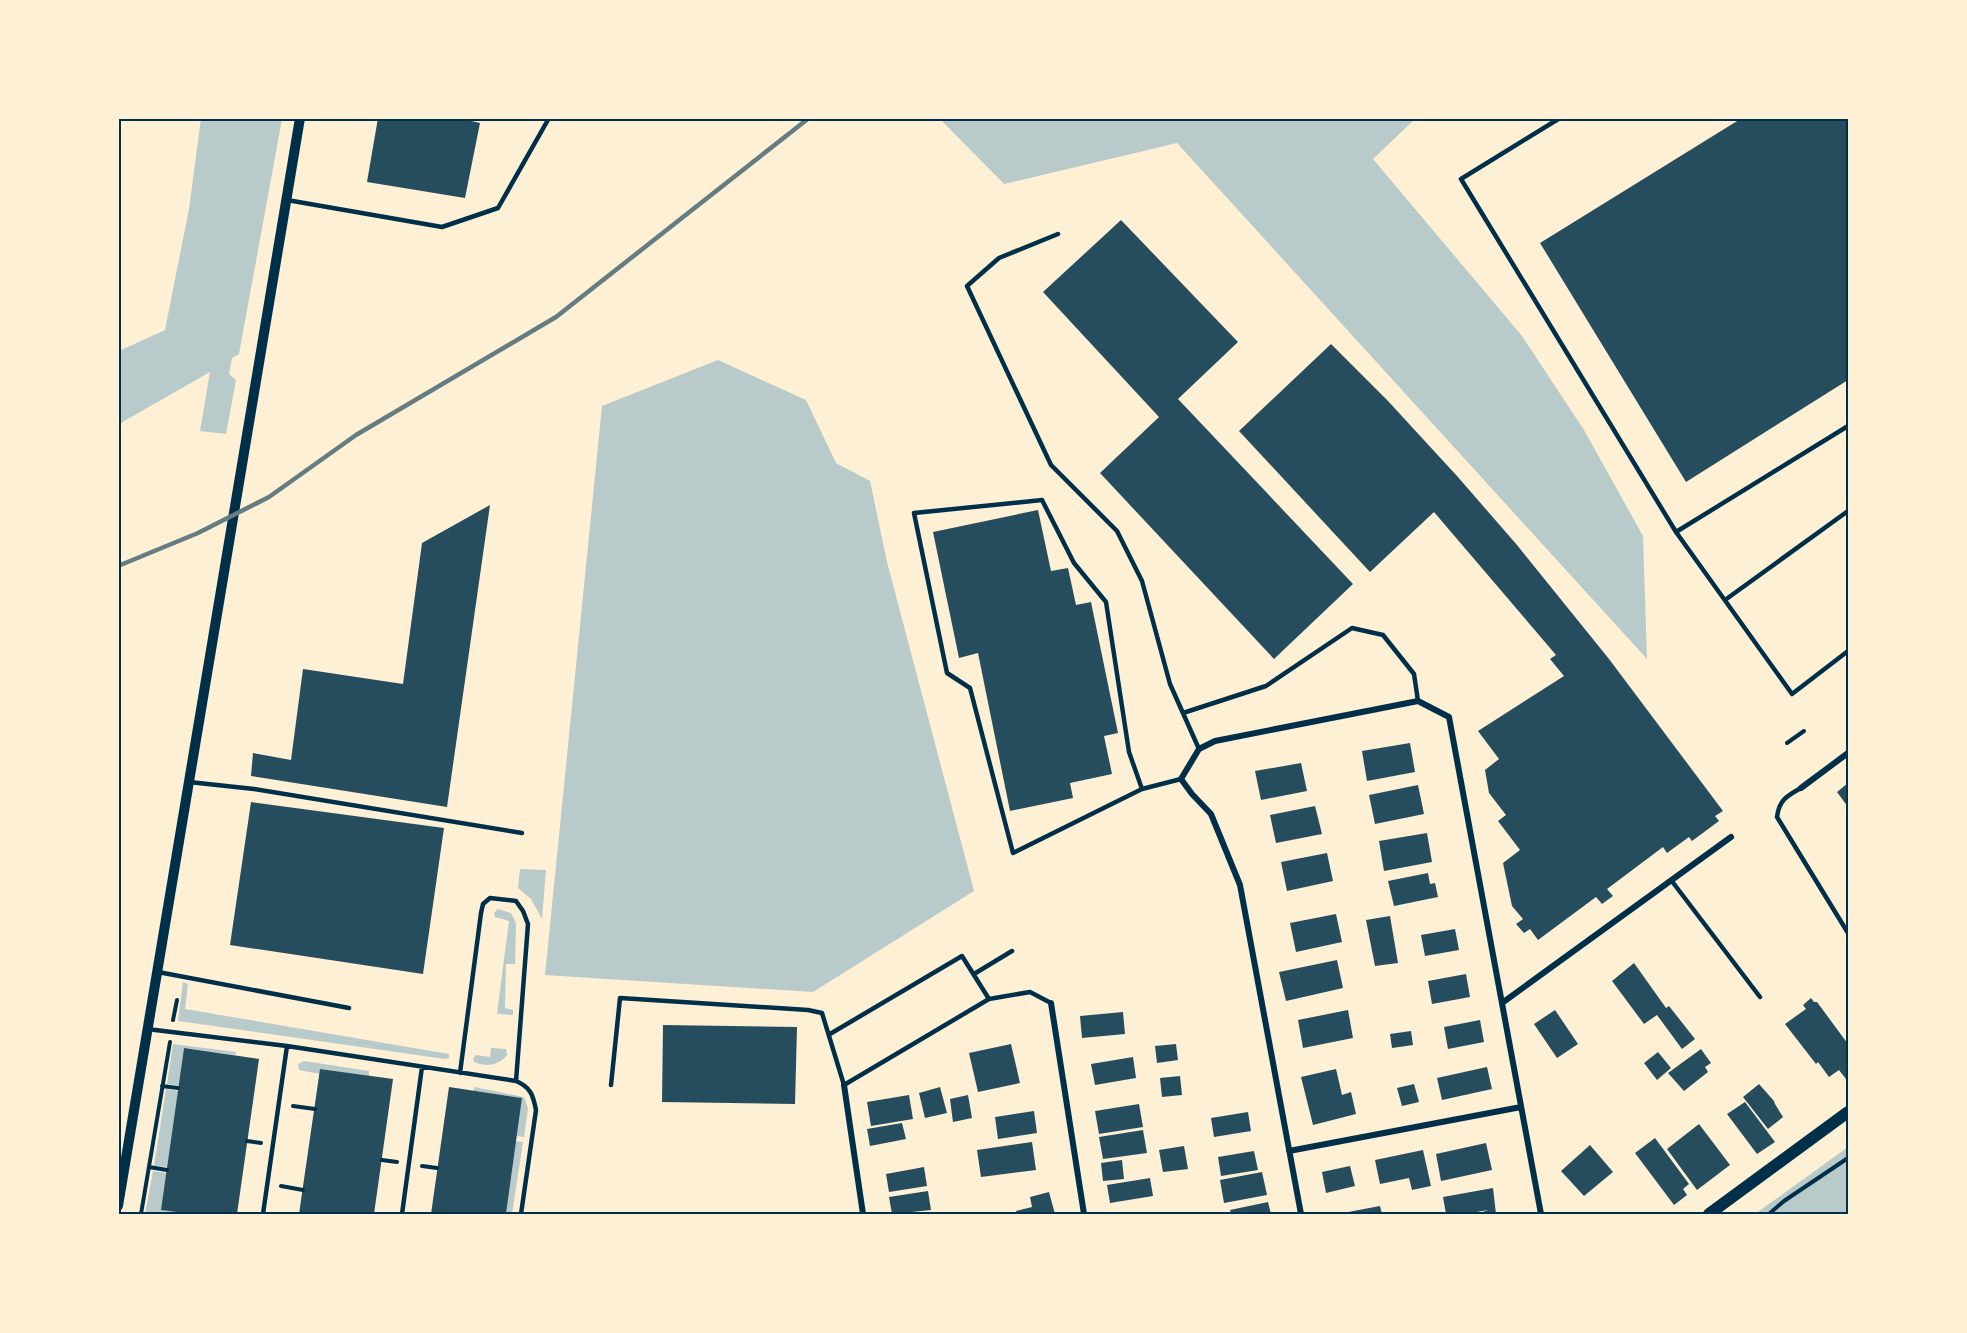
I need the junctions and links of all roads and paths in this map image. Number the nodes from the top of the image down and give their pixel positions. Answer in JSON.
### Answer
{"nodes":[{"id":1,"x":300,"y":118,"type":"edge"},
{"id":2,"x":549,"y":118,"type":"edge"},
{"id":3,"x":1560,"y":118,"type":"edge"},
{"id":4,"x":287,"y":200,"type":"junction"},
{"id":5,"x":1058,"y":234,"type":"dead end"},
{"id":6,"x":1848,"y":426,"type":"edge"},
{"id":7,"x":1848,"y":511,"type":"edge"},
{"id":8,"x":1676,"y":531,"type":"junction"},
{"id":9,"x":1725,"y":600,"type":"junction"},
{"id":10,"x":1848,"y":651,"type":"edge"},
{"id":11,"x":1418,"y":701,"type":"junction"},
{"id":12,"x":1183,"y":713,"type":"junction"},
{"id":13,"x":1804,"y":731,"type":"dead end"},
{"id":14,"x":1787,"y":744,"type":"dead end"},
{"id":15,"x":1199,"y":749,"type":"junction"},
{"id":16,"x":1848,"y":753,"type":"edge"},
{"id":17,"x":1181,"y":779,"type":"junction"},
{"id":18,"x":189,"y":782,"type":"junction"},
{"id":19,"x":1801,"y":788,"type":"joint"},
{"id":20,"x":1142,"y":789,"type":"junction"},
{"id":21,"x":522,"y":833,"type":"dead end"},
{"id":22,"x":1731,"y":837,"type":"dead end"},
{"id":23,"x":1671,"y":880,"type":"junction"},
{"id":24,"x":1848,"y":933,"type":"edge"},
{"id":25,"x":1012,"y":951,"type":"dead end"},
{"id":26,"x":156,"y":971,"type":"junction"},
{"id":27,"x":975,"y":974,"type":"junction"},
{"id":28,"x":1760,"y":997,"type":"dead end"},
{"id":29,"x":989,"y":999,"type":"junction"},
{"id":30,"x":177,"y":1000,"type":"dead end"},
{"id":31,"x":1051,"y":1003,"type":"joint"},
{"id":32,"x":1502,"y":1003,"type":"junction"},
{"id":33,"x":349,"y":1008,"type":"dead end"},
{"id":34,"x":146,"y":1029,"type":"junction"},
{"id":35,"x":171,"y":1032,"type":"junction"},
{"id":36,"x":830,"y":1034,"type":"junction"},
{"id":37,"x":287,"y":1047,"type":"junction"},
{"id":38,"x":422,"y":1067,"type":"junction"},
{"id":39,"x":460,"y":1073,"type":"junction"},
{"id":40,"x":516,"y":1081,"type":"junction"},
{"id":41,"x":611,"y":1084,"type":"dead end"},
{"id":42,"x":844,"y":1085,"type":"junction"},
{"id":43,"x":162,"y":1086,"type":"junction"},
{"id":44,"x":178,"y":1088,"type":"dead end"},
{"id":45,"x":293,"y":1106,"type":"dead end"},
{"id":46,"x":1521,"y":1107,"type":"junction"},
{"id":47,"x":315,"y":1109,"type":"dead end"},
{"id":48,"x":1848,"y":1112,"type":"edge"},
{"id":49,"x":247,"y":1141,"type":"dead end"},
{"id":50,"x":262,"y":1143,"type":"dead end"},
{"id":51,"x":1289,"y":1151,"type":"junction"},
{"id":52,"x":1848,"y":1158,"type":"edge"},
{"id":53,"x":382,"y":1160,"type":"dead end"},
{"id":54,"x":397,"y":1162,"type":"dead end"},
{"id":55,"x":422,"y":1166,"type":"dead end"},
{"id":56,"x":149,"y":1167,"type":"junction"},
{"id":57,"x":437,"y":1168,"type":"dead end"},
{"id":58,"x":167,"y":1170,"type":"dead end"},
{"id":59,"x":281,"y":1186,"type":"dead end"},
{"id":60,"x":303,"y":1190,"type":"dead end"},
{"id":61,"x":118,"y":1206,"type":"edge"},
{"id":62,"x":141,"y":1215,"type":"edge"},
{"id":63,"x":263,"y":1215,"type":"edge"},
{"id":64,"x":402,"y":1215,"type":"edge"},
{"id":65,"x":521,"y":1215,"type":"edge"},
{"id":66,"x":863,"y":1215,"type":"edge"},
{"id":67,"x":1084,"y":1215,"type":"edge"},
{"id":68,"x":1300,"y":1215,"type":"edge"},
{"id":69,"x":1541,"y":1215,"type":"edge"},
{"id":70,"x":1709,"y":1215,"type":"edge"},
{"id":71,"x":1769,"y":1215,"type":"edge"}],
"edges":[{"from":1,"to":4,"type":"street"},
{"from":2,"to":4,"type":"lane"},
{"from":3,"to":8,"type":"lane"},
{"from":4,"to":18,"type":"street"},
{"from":5,"to":12,"type":"lane"},
{"from":6,"to":8,"type":"lane"},
{"from":7,"to":9,"type":"lane"},
{"from":8,"to":9,"type":"lane"},
{"from":9,"to":10,"type":"lane"},
{"from":11,"to":12,"type":"lane"},
{"from":11,"to":15,"type":"street"},
{"from":11,"to":32,"type":"street"},
{"from":12,"to":15,"type":"lane"},
{"from":13,"to":14,"type":"path"},
{"from":15,"to":17,"type":"street"},
{"from":16,"to":19,"type":"street"},
{"from":17,"to":20,"type":"lane"},
{"from":17,"to":51,"type":"street"},
{"from":18,"to":21,"type":"lane"},
{"from":18,"to":26,"type":"street"},
{"from":19,"to":24,"type":"lane"},
{"from":20,"to":20,"type":"lane"},
{"from":22,"to":23,"type":"street"},
{"from":23,"to":28,"type":"lane"},
{"from":23,"to":32,"type":"street"},
{"from":25,"to":27,"type":"lane"},
{"from":26,"to":33,"type":"lane"},
{"from":26,"to":34,"type":"street"},
{"from":27,"to":29,"type":"lane"},
{"from":27,"to":36,"type":"lane"},
{"from":29,"to":31,"type":"lane"},
{"from":29,"to":42,"type":"lane"},
{"from":30,"to":35,"type":"path"},
{"from":31,"to":67,"type":"street"},
{"from":32,"to":46,"type":"street"},
{"from":34,"to":35,"type":"lane"},
{"from":34,"to":61,"type":"street"},
{"from":35,"to":37,"type":"lane"},
{"from":35,"to":43,"type":"path"},
{"from":36,"to":41,"type":"lane"},
{"from":36,"to":42,"type":"lane"},
{"from":37,"to":38,"type":"lane"},
{"from":37,"to":63,"type":"lane"},
{"from":38,"to":39,"type":"lane"},
{"from":38,"to":64,"type":"lane"},
{"from":39,"to":40,"type":"lane"},
{"from":39,"to":40,"type":"lane"},
{"from":40,"to":65,"type":"lane"},
{"from":42,"to":66,"type":"street"},
{"from":43,"to":44,"type":"path"},
{"from":43,"to":56,"type":"path"},
{"from":45,"to":47,"type":"path"},
{"from":46,"to":51,"type":"street"},
{"from":46,"to":69,"type":"street"},
{"from":48,"to":70,"type":"main road"},
{"from":49,"to":50,"type":"path"},
{"from":51,"to":68,"type":"street"},
{"from":52,"to":71,"type":"path"},
{"from":53,"to":54,"type":"path"},
{"from":55,"to":57,"type":"path"},
{"from":56,"to":58,"type":"path"},
{"from":56,"to":62,"type":"path"},
{"from":59,"to":60,"type":"path"}]}
